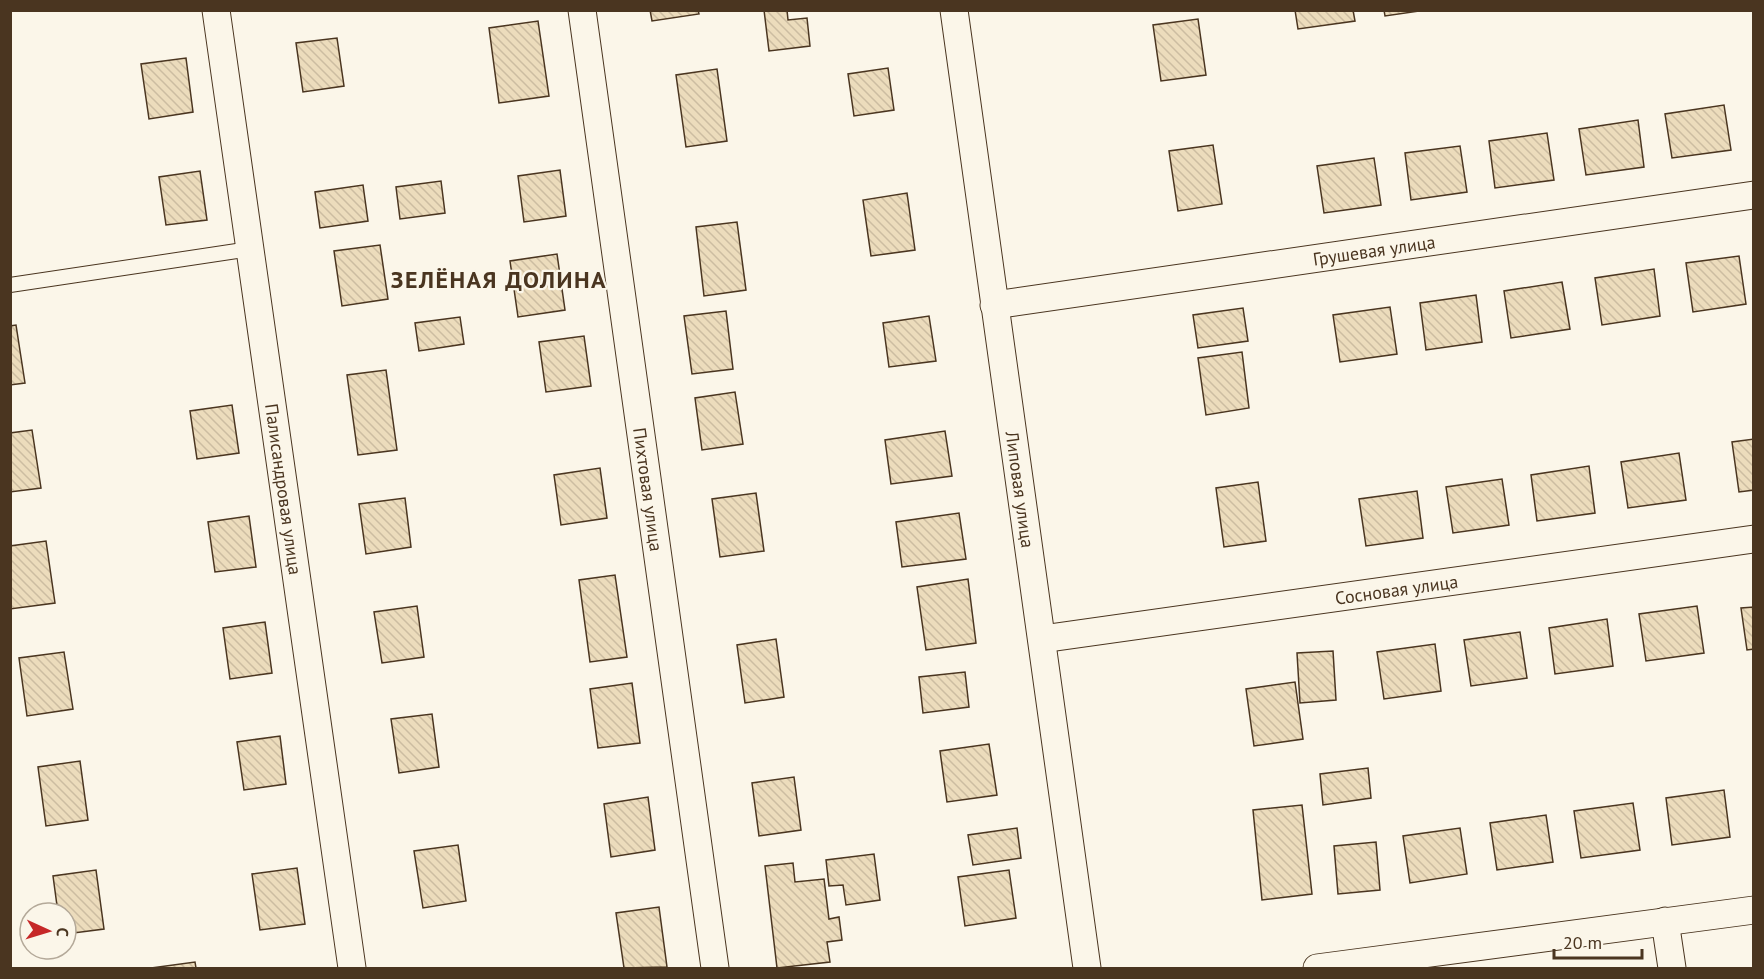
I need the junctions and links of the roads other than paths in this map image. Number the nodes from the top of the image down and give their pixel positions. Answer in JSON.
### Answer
{"nodes":[{"id":1,"x":216,"y":10,"type":"edge"},
{"id":2,"x":582,"y":10,"type":"edge"},
{"id":3,"x":954,"y":10,"type":"edge"},
{"id":4,"x":1754,"y":195,"type":"edge"},
{"id":5,"x":250,"y":249,"type":"junction"},
{"id":6,"x":10,"y":285,"type":"edge"},
{"id":7,"x":994,"y":305,"type":"junction"},
{"id":8,"x":1754,"y":539,"type":"edge"},
{"id":9,"x":1042,"y":639,"type":"junction"},
{"id":10,"x":1754,"y":910,"type":"edge"},
{"id":11,"x":1665,"y":921,"type":"junction"},
{"id":12,"x":352,"y":969,"type":"edge"},
{"id":13,"x":715,"y":969,"type":"edge"},
{"id":14,"x":1087,"y":969,"type":"edge"},
{"id":15,"x":1317,"y":969,"type":"edge"},
{"id":16,"x":1672,"y":969,"type":"edge"}],
"edges":[{"from":1,"to":5,"type":"street","name":"Палисандровая улица"},
{"from":2,"to":13,"type":"street","name":"Пихтовая улица"},
{"from":3,"to":7,"type":"street","name":"Липовая улица"},
{"from":4,"to":7,"type":"street","name":"Грушевая улица"},
{"from":5,"to":6,"type":"lane"},
{"from":5,"to":12,"type":"street","name":"Палисандровая улица"},
{"from":7,"to":9,"type":"street","name":"Липовая улица"},
{"from":8,"to":9,"type":"street","name":"Сосновая улица"},
{"from":9,"to":14,"type":"street","name":"Липовая улица"},
{"from":10,"to":11,"type":"street"},
{"from":11,"to":15,"type":"street"},
{"from":11,"to":16,"type":"street"}]}
